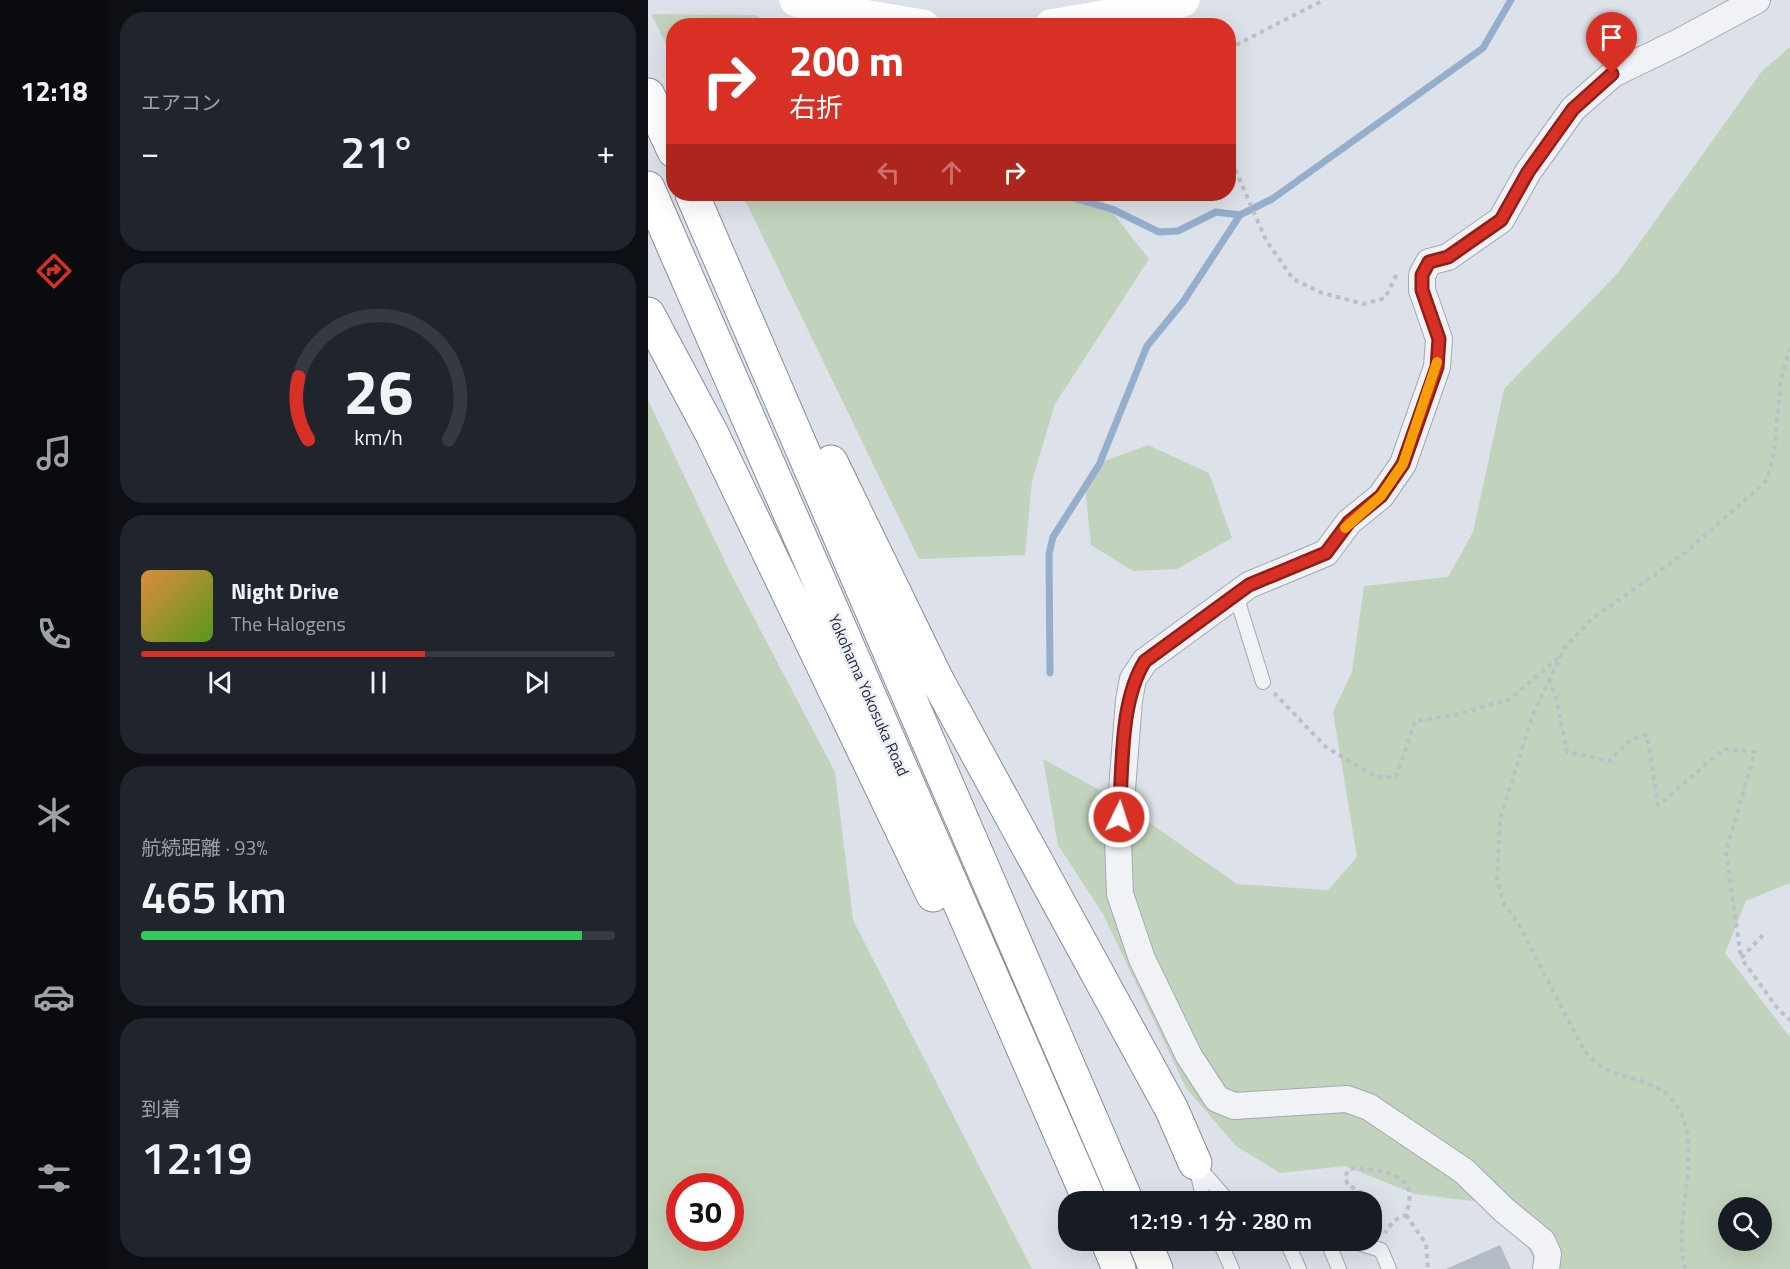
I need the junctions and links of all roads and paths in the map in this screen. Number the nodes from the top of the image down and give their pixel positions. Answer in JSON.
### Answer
{"nodes":[{"id":1,"x":796,"y":0,"type":"edge"},
{"id":2,"x":1180,"y":0,"type":"edge"},
{"id":3,"x":1324,"y":0,"type":"edge"},
{"id":4,"x":1757,"y":0,"type":"edge"},
{"id":5,"x":874,"y":18,"type":"edge"},
{"id":6,"x":1097,"y":18,"type":"edge"},
{"id":7,"x":1236,"y":45,"type":"edge"},
{"id":8,"x":648,"y":95,"type":"edge"},
{"id":9,"x":666,"y":134,"type":"edge"},
{"id":10,"x":1236,"y":171,"type":"edge"},
{"id":11,"x":648,"y":188,"type":"edge"},
{"id":12,"x":696,"y":201,"type":"edge"},
{"id":13,"x":697,"y":201,"type":"edge"},
{"id":14,"x":1425,"y":269,"type":"junction"},
{"id":15,"x":648,"y":314,"type":"edge"},
{"id":16,"x":1790,"y":348,"type":"edge"},
{"id":17,"x":1236,"y":595,"type":"junction"},
{"id":18,"x":1560,"y":657,"type":"junction"},
{"id":19,"x":1548,"y":678,"type":"junction"},
{"id":20,"x":1263,"y":682,"type":"joint"},
{"id":21,"x":1763,"y":935,"type":"dead end"},
{"id":22,"x":1741,"y":958,"type":"junction"},
{"id":23,"x":1790,"y":1020,"type":"edge"},
{"id":24,"x":1065,"y":1143,"type":"junction"},
{"id":25,"x":1195,"y":1163,"type":"junction"},
{"id":26,"x":1085,"y":1191,"type":"edge"},
{"id":27,"x":1122,"y":1191,"type":"edge"},
{"id":28,"x":1201,"y":1191,"type":"edge"},
{"id":29,"x":1219,"y":1191,"type":"edge"},
{"id":30,"x":1359,"y":1191,"type":"edge"},
{"id":31,"x":1406,"y":1215,"type":"junction"},
{"id":32,"x":1384,"y":1234,"type":"dead end"},
{"id":33,"x":1112,"y":1251,"type":"edge"},
{"id":34,"x":1149,"y":1251,"type":"edge"},
{"id":35,"x":1224,"y":1251,"type":"edge"},
{"id":36,"x":1291,"y":1251,"type":"edge"},
{"id":37,"x":1332,"y":1251,"type":"edge"},
{"id":38,"x":1381,"y":1251,"type":"edge"},
{"id":39,"x":1119,"y":1269,"type":"edge"},
{"id":40,"x":1156,"y":1269,"type":"edge"},
{"id":41,"x":1232,"y":1269,"type":"edge"},
{"id":42,"x":1299,"y":1269,"type":"edge"},
{"id":43,"x":1340,"y":1269,"type":"edge"},
{"id":44,"x":1389,"y":1269,"type":"edge"},
{"id":45,"x":1428,"y":1269,"type":"edge"},
{"id":46,"x":1546,"y":1269,"type":"edge"},
{"id":47,"x":1685,"y":1269,"type":"edge"}],
"edges":[{"from":1,"to":5,"type":"main road"},
{"from":2,"to":6,"type":"main road"},
{"from":3,"to":7,"type":"path"},
{"from":4,"to":14,"type":"street"},
{"from":8,"to":9,"type":"main road"},
{"from":10,"to":14,"type":"path"},
{"from":11,"to":24,"type":"main road","name":"Yokohama Yokosuka Road"},
{"from":12,"to":27,"type":"main road"},
{"from":13,"to":25,"type":"main road"},
{"from":14,"to":17,"type":"street"},
{"from":15,"to":24,"type":"main road"},
{"from":16,"to":18,"type":"path"},
{"from":17,"to":20,"type":"lane"},
{"from":17,"to":46,"type":"street"},
{"from":18,"to":19,"type":"path"},
{"from":18,"to":20,"type":"path"},
{"from":19,"to":22,"type":"path"},
{"from":19,"to":47,"type":"path"},
{"from":21,"to":22,"type":"path"},
{"from":22,"to":23,"type":"path"},
{"from":24,"to":26,"type":"main road","name":"Yokohama Yokosuka Road"},
{"from":25,"to":28,"type":"lane"},
{"from":25,"to":29,"type":"lane"},
{"from":30,"to":31,"type":"path"},
{"from":31,"to":32,"type":"path"},
{"from":31,"to":45,"type":"path"},
{"from":33,"to":39,"type":"main road"},
{"from":34,"to":40,"type":"main road"},
{"from":35,"to":41,"type":"lane"},
{"from":36,"to":42,"type":"lane"},
{"from":37,"to":43,"type":"lane"},
{"from":38,"to":44,"type":"lane"}]}
